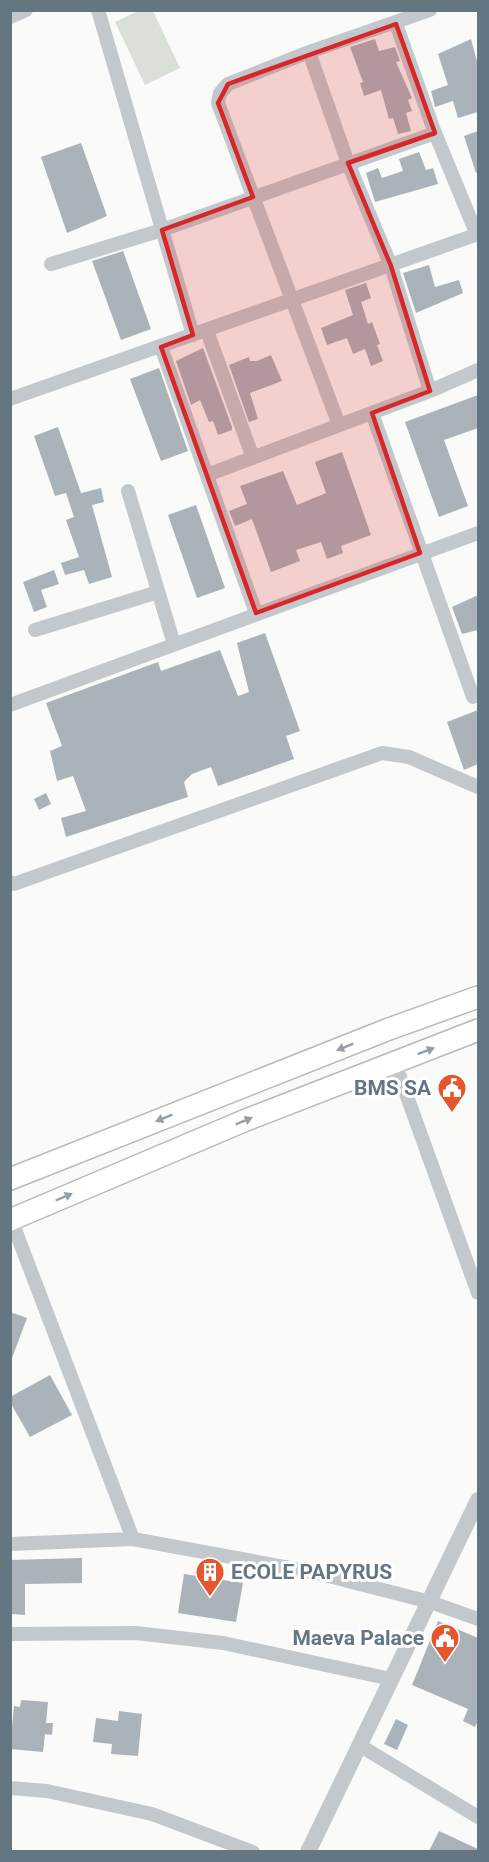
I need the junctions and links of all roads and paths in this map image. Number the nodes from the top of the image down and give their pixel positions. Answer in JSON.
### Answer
{"nodes":[{"id":1,"x":26,"y":10,"type":"edge"},
{"id":2,"x":98,"y":10,"type":"edge"},
{"id":3,"x":430,"y":10,"type":"edge"},
{"id":4,"x":10,"y":16,"type":"edge"},
{"id":5,"x":396,"y":24,"type":"junction"},
{"id":6,"x":309,"y":52,"type":"junction"},
{"id":7,"x":435,"y":133,"type":"junction"},
{"id":8,"x":348,"y":163,"type":"junction"},
{"id":9,"x":254,"y":197,"type":"junction"},
{"id":10,"x":162,"y":230,"type":"junction"},
{"id":11,"x":478,"y":235,"type":"edge"},
{"id":12,"x":51,"y":264,"type":"dead end"},
{"id":13,"x":391,"y":266,"type":"junction"},
{"id":14,"x":294,"y":300,"type":"junction"},
{"id":15,"x":200,"y":333,"type":"junction"},
{"id":16,"x":161,"y":347,"type":"junction"},
{"id":17,"x":478,"y":370,"type":"edge"},
{"id":18,"x":430,"y":391,"type":"junction"},
{"id":19,"x":10,"y":399,"type":"edge"},
{"id":20,"x":372,"y":413,"type":"junction"},
{"id":21,"x":339,"y":425,"type":"junction"},
{"id":22,"x":253,"y":458,"type":"junction"},
{"id":23,"x":207,"y":475,"type":"junction"},
{"id":24,"x":128,"y":491,"type":"dead end"},
{"id":25,"x":478,"y":533,"type":"edge"},
{"id":26,"x":420,"y":553,"type":"junction"},
{"id":27,"x":158,"y":592,"type":"junction"},
{"id":28,"x":256,"y":613,"type":"junction"},
{"id":29,"x":36,"y":630,"type":"dead end"},
{"id":30,"x":174,"y":644,"type":"junction"},
{"id":31,"x":473,"y":697,"type":"dead end"},
{"id":32,"x":10,"y":705,"type":"edge"},
{"id":33,"x":478,"y":787,"type":"edge"},
{"id":34,"x":10,"y":882,"type":"edge"},
{"id":35,"x":478,"y":997,"type":"edge"},
{"id":36,"x":478,"y":1030,"type":"edge"},
{"id":37,"x":395,"y":1063,"type":"junction"},
{"id":38,"x":10,"y":1179,"type":"edge"},
{"id":39,"x":11,"y":1220,"type":"edge"},
{"id":40,"x":478,"y":1293,"type":"edge"},
{"id":41,"x":478,"y":1500,"type":"edge"},
{"id":42,"x":133,"y":1539,"type":"junction"},
{"id":43,"x":10,"y":1544,"type":"edge"},
{"id":44,"x":430,"y":1602,"type":"junction"},
{"id":45,"x":478,"y":1619,"type":"edge"},
{"id":46,"x":10,"y":1634,"type":"edge"},
{"id":47,"x":391,"y":1679,"type":"junction"},
{"id":48,"x":359,"y":1745,"type":"junction"},
{"id":49,"x":10,"y":1788,"type":"edge"},
{"id":50,"x":478,"y":1817,"type":"edge"},
{"id":51,"x":253,"y":1851,"type":"edge"},
{"id":52,"x":308,"y":1851,"type":"edge"}],
"edges":[{"from":1,"to":4,"type":"street"},
{"from":2,"to":10,"type":"street"},
{"from":3,"to":5,"type":"street"},
{"from":5,"to":6,"type":"street"},
{"from":5,"to":7,"type":"street"},
{"from":6,"to":8,"type":"street"},
{"from":6,"to":9,"type":"street"},
{"from":7,"to":8,"type":"street"},
{"from":7,"to":11,"type":"street"},
{"from":8,"to":9,"type":"street"},
{"from":8,"to":13,"type":"street"},
{"from":9,"to":10,"type":"street"},
{"from":9,"to":14,"type":"street"},
{"from":10,"to":12,"type":"street"},
{"from":10,"to":15,"type":"street"},
{"from":11,"to":13,"type":"street"},
{"from":13,"to":14,"type":"street"},
{"from":13,"to":18,"type":"street"},
{"from":14,"to":15,"type":"street"},
{"from":14,"to":21,"type":"street"},
{"from":15,"to":16,"type":"street"},
{"from":15,"to":22,"type":"street"},
{"from":16,"to":19,"type":"street"},
{"from":16,"to":23,"type":"street"},
{"from":17,"to":18,"type":"street"},
{"from":18,"to":20,"type":"street"},
{"from":20,"to":21,"type":"street"},
{"from":20,"to":26,"type":"street"},
{"from":21,"to":22,"type":"street"},
{"from":22,"to":23,"type":"street"},
{"from":23,"to":28,"type":"street"},
{"from":24,"to":27,"type":"street"},
{"from":25,"to":26,"type":"street"},
{"from":26,"to":28,"type":"street"},
{"from":26,"to":31,"type":"street"},
{"from":27,"to":29,"type":"street"},
{"from":27,"to":30,"type":"street"},
{"from":28,"to":30,"type":"street"},
{"from":30,"to":32,"type":"street"},
{"from":33,"to":34,"type":"street"},
{"from":35,"to":38,"type":"main road","one_way":true},
{"from":37,"to":36,"type":"main road","one_way":true},
{"from":39,"to":37,"type":"main road","one_way":true},
{"from":37,"to":40,"type":"street"},
{"from":39,"to":42,"type":"street"},
{"from":41,"to":44,"type":"street"},
{"from":42,"to":43,"type":"street"},
{"from":42,"to":44,"type":"street"},
{"from":44,"to":45,"type":"street"},
{"from":44,"to":47,"type":"street"},
{"from":46,"to":47,"type":"street"},
{"from":47,"to":48,"type":"street"},
{"from":48,"to":50,"type":"street"},
{"from":48,"to":52,"type":"street"},
{"from":49,"to":51,"type":"street"}]}
